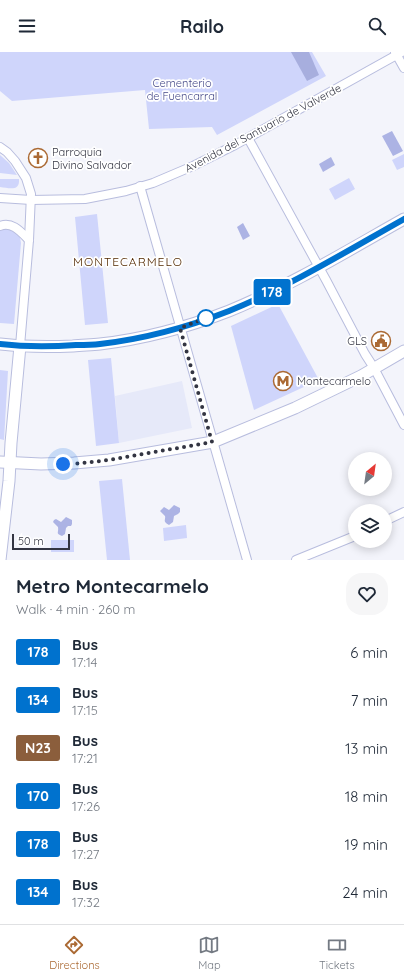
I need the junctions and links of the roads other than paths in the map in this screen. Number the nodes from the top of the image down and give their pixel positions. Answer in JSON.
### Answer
{"nodes":[{"id":1,"x":398,"y":53,"type":"edge"},
{"id":2,"x":404,"y":68,"type":"edge"},
{"id":3,"x":248,"y":138,"type":"junction"},
{"id":4,"x":0,"y":147,"type":"edge"},
{"id":5,"x":140,"y":186,"type":"junction"},
{"id":6,"x":0,"y":198,"type":"edge"},
{"id":7,"x":31,"y":200,"type":"junction"},
{"id":8,"x":404,"y":219,"type":"edge"},
{"id":9,"x":0,"y":226,"type":"edge"},
{"id":10,"x":29,"y":240,"type":"junction"},
{"id":11,"x":319,"y":267,"type":"junction"},
{"id":12,"x":180,"y":328,"type":"junction"},
{"id":13,"x":0,"y":344,"type":"edge"},
{"id":14,"x":20,"y":346,"type":"junction"},
{"id":15,"x":404,"y":351,"type":"edge"},
{"id":16,"x":374,"y":368,"type":"junction"},
{"id":17,"x":404,"y":425,"type":"edge"},
{"id":18,"x":212,"y":442,"type":"junction"},
{"id":19,"x":5,"y":462,"type":"edge"},
{"id":20,"x":404,"y":512,"type":"edge"},
{"id":21,"x":392,"y":518,"type":"edge"},
{"id":22,"x":348,"y":539,"type":"edge"},
{"id":23,"x":0,"y":560,"type":"edge"},
{"id":24,"x":247,"y":560,"type":"edge"},
{"id":25,"x":296,"y":560,"type":"edge"}],
"edges":[{"from":1,"to":2,"type":"street"},
{"from":1,"to":3,"type":"street","name":"Avenida del Santuario de Valverde"},
{"from":3,"to":5,"type":"street","name":"Avenida del Santuario de Valverde"},
{"from":3,"to":11,"type":"street"},
{"from":4,"to":7,"type":"street"},
{"from":5,"to":7,"type":"street","name":"Avenida del Santuario de Valverde"},
{"from":5,"to":12,"type":"street"},
{"from":6,"to":7,"type":"street","name":"Avenida del Santuario de Valverde"},
{"from":7,"to":10,"type":"street"},
{"from":8,"to":11,"type":"street"},
{"from":9,"to":10,"type":"street"},
{"from":10,"to":14,"type":"street"},
{"from":11,"to":12,"type":"street"},
{"from":11,"to":16,"type":"street"},
{"from":12,"to":14,"type":"street"},
{"from":12,"to":18,"type":"street"},
{"from":13,"to":14,"type":"street"},
{"from":14,"to":19,"type":"street"},
{"from":15,"to":16,"type":"street"},
{"from":16,"to":17,"type":"street"},
{"from":16,"to":18,"type":"street"},
{"from":18,"to":19,"type":"street"},
{"from":18,"to":24,"type":"street"},
{"from":19,"to":23,"type":"street"},
{"from":20,"to":21,"type":"street"},
{"from":22,"to":25,"type":"street"}]}
